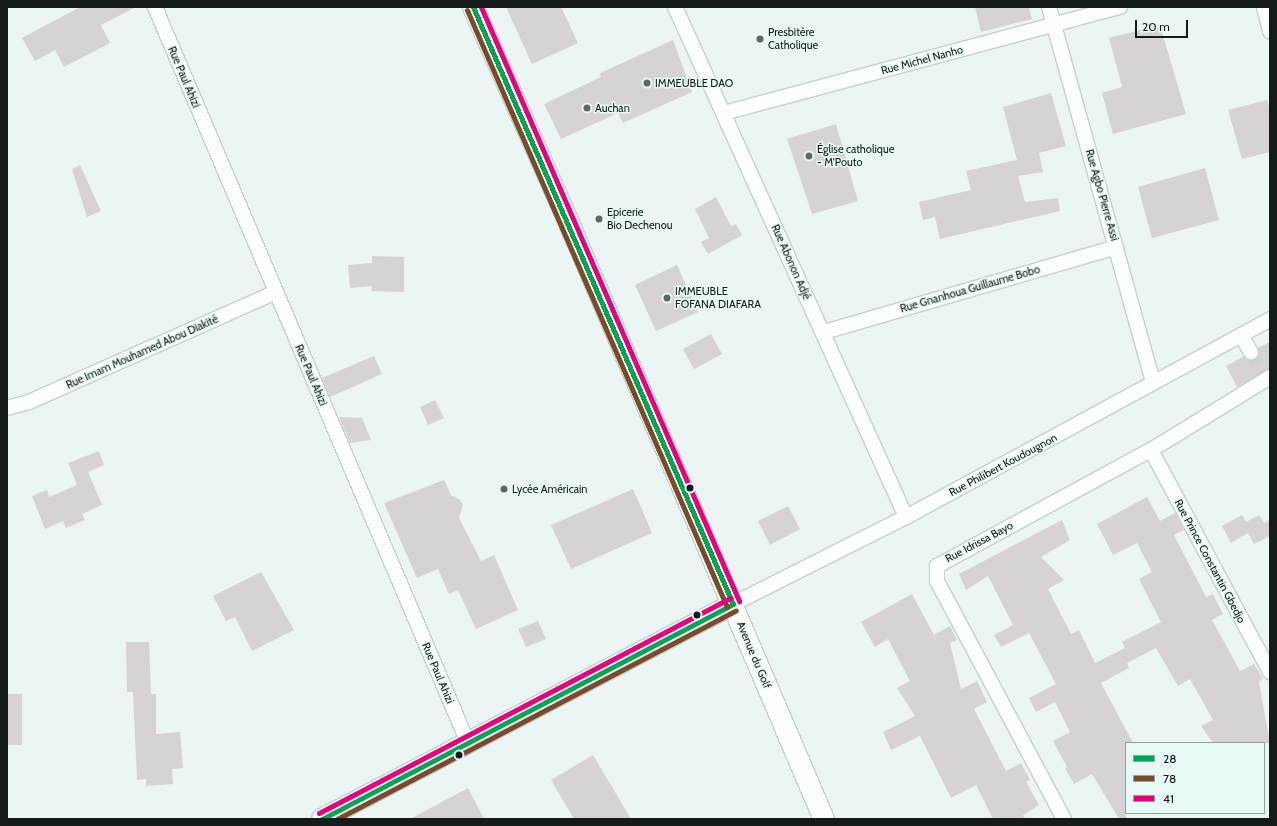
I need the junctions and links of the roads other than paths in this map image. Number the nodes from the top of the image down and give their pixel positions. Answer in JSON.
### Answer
{"nodes":[{"id":1,"x":155,"y":7,"type":"edge"},
{"id":2,"x":473,"y":7,"type":"edge"},
{"id":3,"x":675,"y":7,"type":"edge"},
{"id":4,"x":1049,"y":7,"type":"edge"},
{"id":5,"x":1120,"y":7,"type":"edge"},
{"id":6,"x":1264,"y":7,"type":"edge"},
{"id":7,"x":1054,"y":25,"type":"junction"},
{"id":8,"x":1270,"y":31,"type":"edge"},
{"id":9,"x":724,"y":113,"type":"junction"},
{"id":10,"x":1116,"y":246,"type":"junction"},
{"id":11,"x":276,"y":292,"type":"junction"},
{"id":12,"x":1270,"y":319,"type":"edge"},
{"id":13,"x":824,"y":332,"type":"junction"},
{"id":14,"x":1241,"y":335,"type":"junction"},
{"id":15,"x":1251,"y":352,"type":"tunnel mouth"},
{"id":16,"x":1267,"y":376,"type":"edge"},
{"id":17,"x":1153,"y":383,"type":"junction"},
{"id":18,"x":7,"y":408,"type":"edge"},
{"id":19,"x":1151,"y":450,"type":"junction"},
{"id":20,"x":906,"y":518,"type":"junction"},
{"id":21,"x":733,"y":604,"type":"junction"},
{"id":22,"x":1270,"y":672,"type":"edge"},
{"id":23,"x":468,"y":743,"type":"junction"},
{"id":24,"x":322,"y":819,"type":"edge"},
{"id":25,"x":824,"y":819,"type":"edge"},
{"id":26,"x":1064,"y":819,"type":"edge"}],
"edges":[{"from":1,"to":11,"type":"street","name":"Rue Paul Ahizi"},
{"from":2,"to":21,"type":"main road","name":"Avenue du Golf"},
{"from":3,"to":9,"type":"street","name":"Rue Abonon Adjé"},
{"from":4,"to":7,"type":"street","name":"Rue Agbo Pierre Assi"},
{"from":5,"to":7,"type":"street","name":"Rue Michel Nanho"},
{"from":6,"to":8,"type":"street"},
{"from":7,"to":9,"type":"street","name":"Rue Michel Nanho"},
{"from":7,"to":10,"type":"street","name":"Rue Agbo Pierre Assi"},
{"from":9,"to":13,"type":"street","name":"Rue Abonon Adjé"},
{"from":10,"to":13,"type":"street","name":"Rue Gnanhoua Guillaume Bobo"},
{"from":10,"to":17,"type":"street","name":"Rue Agbo Pierre Assi"},
{"from":11,"to":18,"type":"street","name":"Rue Imam Mouhamed Abou Diakité"},
{"from":11,"to":23,"type":"street","name":"Rue Paul Ahizi"},
{"from":12,"to":14,"type":"street","name":"Rue Philibert Koudougnon"},
{"from":13,"to":20,"type":"street","name":"Rue Abonon Adjé"},
{"from":14,"to":15,"type":"street"},
{"from":14,"to":17,"type":"street","name":"Rue Philibert Koudougnon"},
{"from":16,"to":19,"type":"street","name":"Rue Idrissa Bayo"},
{"from":17,"to":20,"type":"street","name":"Rue Philibert Koudougnon"},
{"from":19,"to":22,"type":"street","name":"Rue Prince Constantin Gbedjo"},
{"from":19,"to":26,"type":"street","name":"Rue Idrissa Bayo"},
{"from":20,"to":21,"type":"street","name":"Rue Philibert Koudougnon"},
{"from":21,"to":23,"type":"main road"},
{"from":21,"to":25,"type":"main road","name":"Avenue du Golf"},
{"from":23,"to":24,"type":"main road"}]}
